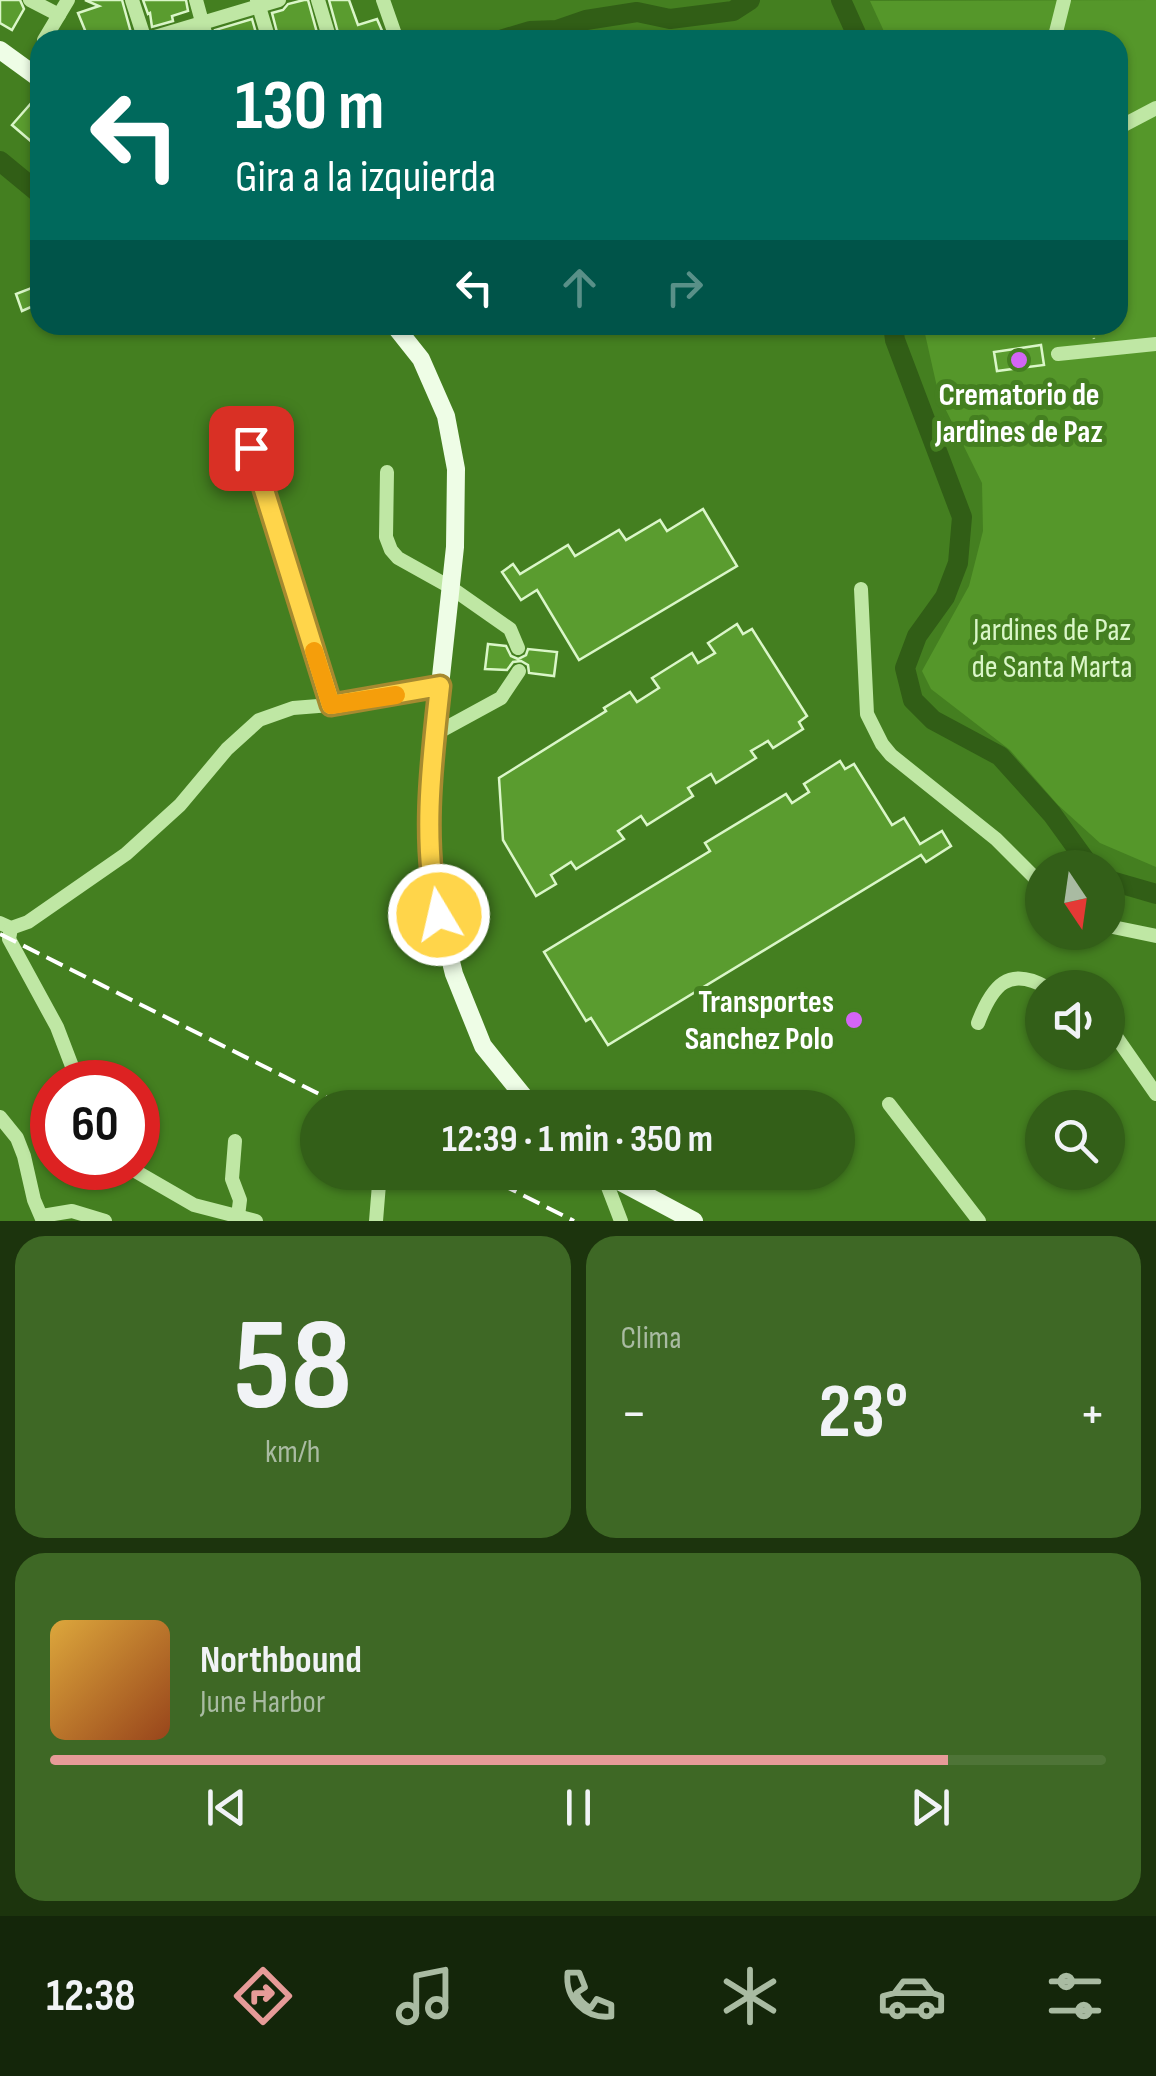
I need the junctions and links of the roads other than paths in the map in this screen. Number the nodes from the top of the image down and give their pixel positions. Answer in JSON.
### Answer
{"nodes":[{"id":1,"x":30,"y":0,"type":"edge"},
{"id":2,"x":68,"y":0,"type":"edge"},
{"id":3,"x":132,"y":0,"type":"edge"},
{"id":4,"x":196,"y":0,"type":"edge"},
{"id":5,"x":279,"y":0,"type":"edge"},
{"id":6,"x":318,"y":0,"type":"edge"},
{"id":7,"x":384,"y":0,"type":"edge"},
{"id":8,"x":1064,"y":0,"type":"edge"},
{"id":9,"x":258,"y":3,"type":"edge"},
{"id":10,"x":59,"y":14,"type":"junction"},
{"id":11,"x":202,"y":24,"type":"junction"},
{"id":12,"x":50,"y":30,"type":"edge"},
{"id":13,"x":142,"y":30,"type":"edge"},
{"id":14,"x":181,"y":30,"type":"edge"},
{"id":15,"x":204,"y":30,"type":"edge"},
{"id":16,"x":266,"y":30,"type":"edge"},
{"id":17,"x":327,"y":30,"type":"edge"},
{"id":18,"x":394,"y":30,"type":"edge"},
{"id":19,"x":1056,"y":30,"type":"edge"},
{"id":20,"x":0,"y":50,"type":"edge"},
{"id":21,"x":30,"y":72,"type":"edge"},
{"id":22,"x":1156,"y":108,"type":"edge"},
{"id":23,"x":1128,"y":123,"type":"edge"},
{"id":24,"x":402,"y":335,"type":"edge"},
{"id":25,"x":1156,"y":344,"type":"edge"},
{"id":26,"x":1058,"y":354,"type":"dead end"},
{"id":27,"x":251,"y":448,"type":"dead end"},
{"id":28,"x":386,"y":472,"type":"dead end"},
{"id":29,"x":450,"y":587,"type":"junction"},
{"id":30,"x":861,"y":588,"type":"dead end"},
{"id":31,"x":518,"y":648,"type":"dead end"},
{"id":32,"x":519,"y":671,"type":"dead end"},
{"id":33,"x":440,"y":686,"type":"junction"},
{"id":34,"x":331,"y":705,"type":"junction"},
{"id":35,"x":435,"y":734,"type":"junction"},
{"id":36,"x":1025,"y":868,"type":"edge"},
{"id":37,"x":6,"y":925,"type":"edge"},
{"id":38,"x":1125,"y":930,"type":"edge"},
{"id":39,"x":1156,"y":936,"type":"edge"},
{"id":40,"x":1025,"y":978,"type":"edge"},
{"id":41,"x":978,"y":1023,"type":"dead end"},
{"id":42,"x":1125,"y":1049,"type":"edge"},
{"id":43,"x":70,"y":1060,"type":"edge"},
{"id":44,"x":519,"y":1090,"type":"edge"},
{"id":45,"x":1156,"y":1094,"type":"edge"},
{"id":46,"x":889,"y":1104,"type":"dead end"},
{"id":47,"x":0,"y":1117,"type":"edge"},
{"id":48,"x":235,"y":1141,"type":"dead end"},
{"id":49,"x":160,"y":1185,"type":"edge"},
{"id":50,"x":379,"y":1190,"type":"edge"},
{"id":51,"x":609,"y":1190,"type":"edge"},
{"id":52,"x":635,"y":1190,"type":"edge"},
{"id":53,"x":194,"y":1205,"type":"junction"},
{"id":54,"x":238,"y":1216,"type":"junction"},
{"id":55,"x":43,"y":1218,"type":"edge"},
{"id":56,"x":105,"y":1221,"type":"edge"},
{"id":57,"x":183,"y":1221,"type":"edge"},
{"id":58,"x":256,"y":1221,"type":"edge"},
{"id":59,"x":376,"y":1221,"type":"edge"},
{"id":60,"x":621,"y":1221,"type":"edge"},
{"id":61,"x":694,"y":1221,"type":"edge"},
{"id":62,"x":979,"y":1221,"type":"edge"}],
"edges":[{"from":1,"to":10,"type":"street"},
{"from":2,"to":10,"type":"street"},
{"from":3,"to":13,"type":"street"},
{"from":4,"to":11,"type":"street"},
{"from":5,"to":9,"type":"street"},
{"from":6,"to":17,"type":"street"},
{"from":7,"to":18,"type":"street"},
{"from":8,"to":19,"type":"street"},
{"from":9,"to":11,"type":"street"},
{"from":9,"to":16,"type":"street"},
{"from":10,"to":12,"type":"street"},
{"from":11,"to":14,"type":"street"},
{"from":11,"to":15,"type":"street"},
{"from":20,"to":21,"type":"main road"},
{"from":22,"to":23,"type":"street"},
{"from":24,"to":29,"type":"main road"},
{"from":25,"to":26,"type":"street"},
{"from":27,"to":34,"type":"street"},
{"from":28,"to":29,"type":"street"},
{"from":29,"to":31,"type":"street"},
{"from":29,"to":33,"type":"main road"},
{"from":30,"to":36,"type":"street"},
{"from":32,"to":35,"type":"street"},
{"from":33,"to":34,"type":"street"},
{"from":33,"to":35,"type":"main road"},
{"from":34,"to":37,"type":"street"},
{"from":35,"to":44,"type":"main road"},
{"from":37,"to":43,"type":"street"},
{"from":38,"to":39,"type":"street"},
{"from":40,"to":41,"type":"street"},
{"from":42,"to":45,"type":"street"},
{"from":46,"to":62,"type":"street"},
{"from":47,"to":55,"type":"street"},
{"from":48,"to":54,"type":"street"},
{"from":49,"to":53,"type":"street"},
{"from":50,"to":59,"type":"street"},
{"from":51,"to":60,"type":"street"},
{"from":52,"to":61,"type":"main road"},
{"from":53,"to":54,"type":"street"},
{"from":53,"to":57,"type":"street"},
{"from":54,"to":58,"type":"street"},
{"from":55,"to":56,"type":"street"}]}
